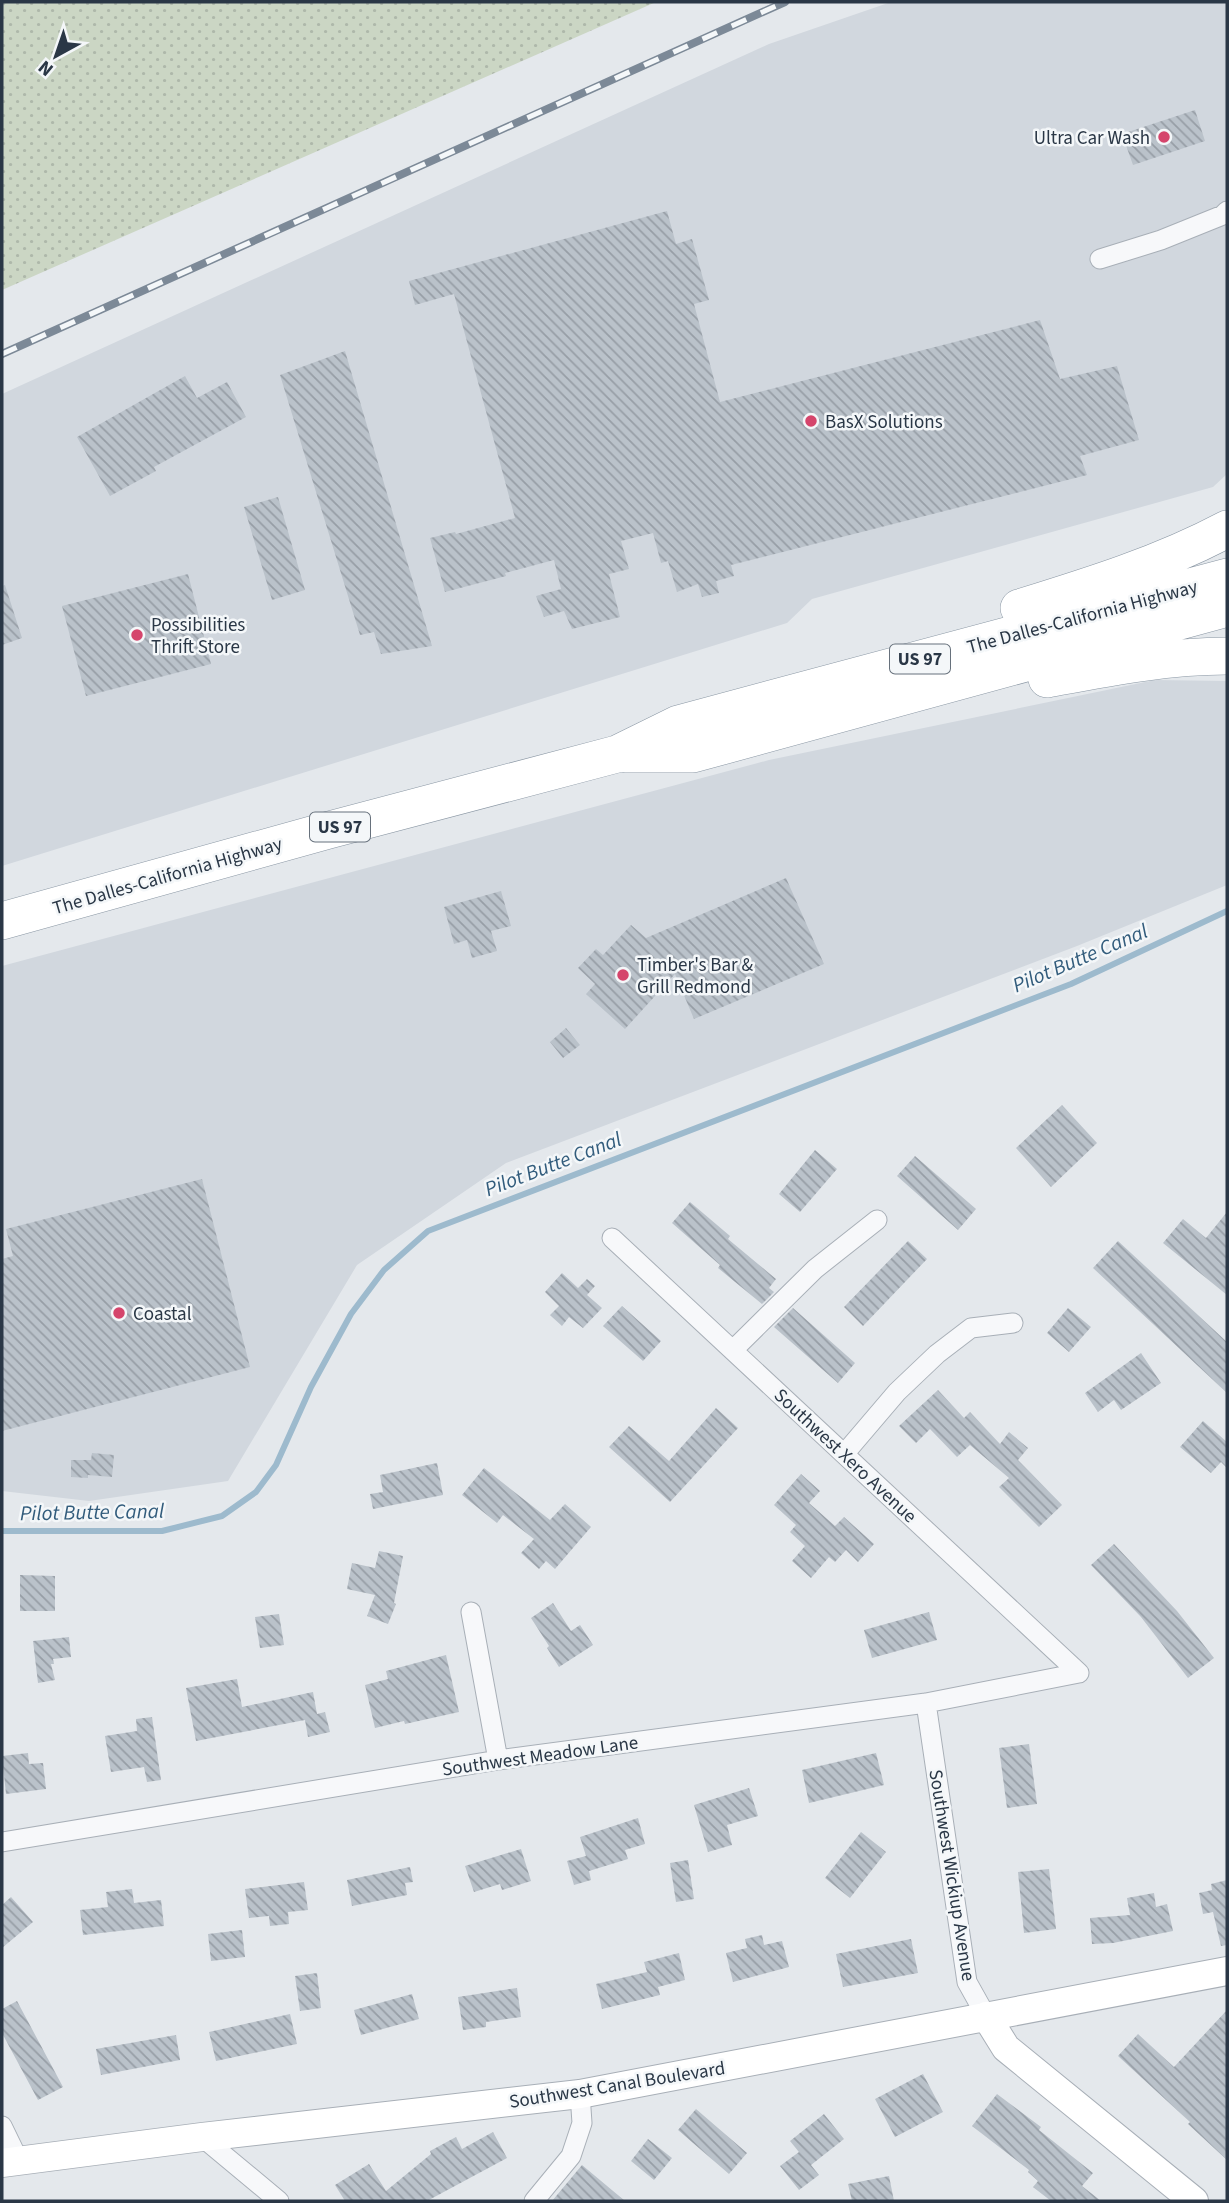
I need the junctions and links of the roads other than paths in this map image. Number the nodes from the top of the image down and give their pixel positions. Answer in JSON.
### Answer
{"nodes":[{"id":1,"x":1227,"y":211,"type":"edge"},
{"id":2,"x":1100,"y":259,"type":"dead end"},
{"id":3,"x":1227,"y":529,"type":"edge"},
{"id":4,"x":1227,"y":577,"type":"edge"},
{"id":5,"x":1227,"y":608,"type":"edge"},
{"id":6,"x":1227,"y":656,"type":"edge"},
{"id":7,"x":930,"y":688,"type":"junction"},
{"id":8,"x":755,"y":704,"type":"junction"},
{"id":9,"x":617,"y":754,"type":"junction"},
{"id":10,"x":2,"y":921,"type":"edge"},
{"id":11,"x":877,"y":1220,"type":"dead end"},
{"id":12,"x":612,"y":1238,"type":"dead end"},
{"id":13,"x":1013,"y":1323,"type":"dead end"},
{"id":14,"x":733,"y":1350,"type":"junction"},
{"id":15,"x":845,"y":1453,"type":"junction"},
{"id":16,"x":471,"y":1612,"type":"dead end"},
{"id":17,"x":1079,"y":1674,"type":"joint"},
{"id":18,"x":926,"y":1703,"type":"junction"},
{"id":19,"x":498,"y":1759,"type":"junction"},
{"id":20,"x":2,"y":1842,"type":"edge"},
{"id":21,"x":1227,"y":1971,"type":"edge"},
{"id":22,"x":986,"y":2015,"type":"junction"},
{"id":23,"x":580,"y":2094,"type":"junction"},
{"id":24,"x":2,"y":2126,"type":"edge"},
{"id":25,"x":202,"y":2137,"type":"junction"},
{"id":26,"x":11,"y":2162,"type":"edge"},
{"id":27,"x":279,"y":2201,"type":"edge"},
{"id":28,"x":534,"y":2201,"type":"edge"},
{"id":29,"x":1194,"y":2201,"type":"edge"}],
"edges":[{"from":1,"to":2,"type":"street"},
{"from":3,"to":8,"type":"highway"},
{"from":4,"to":8,"type":"highway","name":"The Dalles-California Highway","number":"US 97"},
{"from":5,"to":7,"type":"highway","name":"The Dalles-California Highway","number":"US 97"},
{"from":6,"to":7,"type":"highway"},
{"from":7,"to":9,"type":"highway","name":"The Dalles-California Highway","number":"US 97"},
{"from":8,"to":9,"type":"highway","name":"The Dalles-California Highway","number":"US 97"},
{"from":9,"to":10,"type":"highway","name":"The Dalles-California Highway","number":"US 97"},
{"from":11,"to":14,"type":"street"},
{"from":12,"to":14,"type":"street","name":"Southwest Xero Avenue"},
{"from":13,"to":15,"type":"street"},
{"from":14,"to":15,"type":"street","name":"Southwest Xero Avenue"},
{"from":15,"to":17,"type":"street","name":"Southwest Xero Avenue"},
{"from":16,"to":19,"type":"street"},
{"from":17,"to":18,"type":"street","name":"Southwest Meadow Lane"},
{"from":18,"to":19,"type":"street","name":"Southwest Meadow Lane"},
{"from":18,"to":22,"type":"street","name":"Southwest Wickiup Avenue"},
{"from":19,"to":20,"type":"street","name":"Southwest Meadow Lane"},
{"from":21,"to":22,"type":"main road","name":"Southwest Canal Boulevard"},
{"from":22,"to":23,"type":"main road","name":"Southwest Canal Boulevard"},
{"from":22,"to":29,"type":"main road","name":"Southwest Wickiup Avenue"},
{"from":23,"to":25,"type":"main road","name":"Southwest Canal Boulevard"},
{"from":23,"to":28,"type":"street"},
{"from":24,"to":26,"type":"street"},
{"from":25,"to":26,"type":"main road","name":"Southwest Canal Boulevard"},
{"from":25,"to":27,"type":"street"}]}
